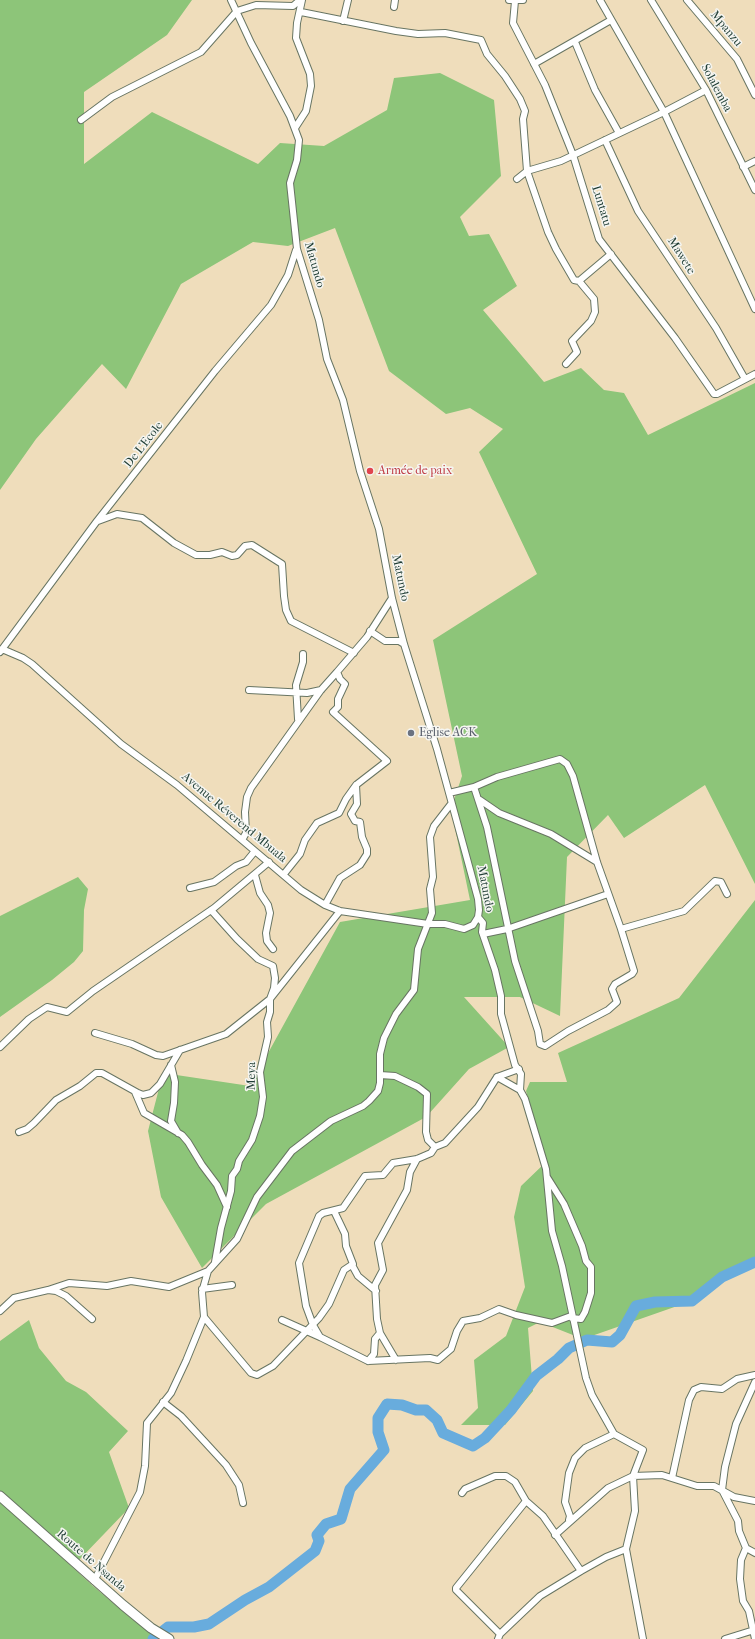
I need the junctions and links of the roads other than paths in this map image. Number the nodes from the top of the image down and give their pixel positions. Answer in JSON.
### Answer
{"nodes":[{"id":1,"x":231,"y":0,"type":"edge"},
{"id":2,"x":301,"y":0,"type":"edge"},
{"id":3,"x":348,"y":0,"type":"edge"},
{"id":4,"x":512,"y":0,"type":"edge"},
{"id":5,"x":523,"y":0,"type":"edge"},
{"id":6,"x":600,"y":0,"type":"edge"},
{"id":7,"x":651,"y":0,"type":"edge"},
{"id":8,"x":687,"y":0,"type":"edge"},
{"id":9,"x":237,"y":11,"type":"junction"},
{"id":10,"x":301,"y":12,"type":"junction"},
{"id":11,"x":611,"y":20,"type":"junction"},
{"id":12,"x":343,"y":21,"type":"junction"},
{"id":13,"x":575,"y":42,"type":"junction"},
{"id":14,"x":534,"y":64,"type":"junction"},
{"id":15,"x":706,"y":90,"type":"junction"},
{"id":16,"x":755,"y":95,"type":"edge"},
{"id":17,"x":664,"y":112,"type":"junction"},
{"id":18,"x":80,"y":120,"type":"dead end"},
{"id":19,"x":295,"y":128,"type":"junction"},
{"id":20,"x":619,"y":133,"type":"junction"},
{"id":21,"x":605,"y":140,"type":"junction"},
{"id":22,"x":573,"y":155,"type":"junction"},
{"id":23,"x":755,"y":161,"type":"edge"},
{"id":24,"x":744,"y":167,"type":"junction"},
{"id":25,"x":527,"y":171,"type":"junction"},
{"id":26,"x":517,"y":179,"type":"dead end"},
{"id":27,"x":755,"y":190,"type":"edge"},
{"id":28,"x":297,"y":249,"type":"junction"},
{"id":29,"x":611,"y":254,"type":"junction"},
{"id":30,"x":579,"y":280,"type":"junction"},
{"id":31,"x":755,"y":308,"type":"edge"},
{"id":32,"x":566,"y":364,"type":"dead end"},
{"id":33,"x":755,"y":374,"type":"edge"},
{"id":34,"x":745,"y":380,"type":"junction"},
{"id":35,"x":97,"y":521,"type":"junction"},
{"id":36,"x":392,"y":598,"type":"junction"},
{"id":37,"x":370,"y":632,"type":"junction"},
{"id":38,"x":404,"y":644,"type":"junction"},
{"id":39,"x":1,"y":650,"type":"edge"},
{"id":40,"x":354,"y":653,"type":"junction"},
{"id":41,"x":303,"y":654,"type":"dead end"},
{"id":42,"x":337,"y":672,"type":"junction"},
{"id":43,"x":249,"y":690,"type":"dead end"},
{"id":44,"x":321,"y":690,"type":"junction"},
{"id":45,"x":296,"y":693,"type":"junction"},
{"id":46,"x":298,"y":721,"type":"junction"},
{"id":47,"x":356,"y":785,"type":"junction"},
{"id":48,"x":474,"y":787,"type":"junction"},
{"id":49,"x":449,"y":793,"type":"junction"},
{"id":50,"x":479,"y":799,"type":"junction"},
{"id":51,"x":451,"y":804,"type":"junction"},
{"id":52,"x":242,"y":840,"type":"junction"},
{"id":53,"x":255,"y":851,"type":"junction"},
{"id":54,"x":269,"y":862,"type":"junction"},
{"id":55,"x":597,"y":862,"type":"junction"},
{"id":56,"x":284,"y":874,"type":"junction"},
{"id":57,"x":255,"y":875,"type":"junction"},
{"id":58,"x":190,"y":888,"type":"dead end"},
{"id":59,"x":608,"y":894,"type":"junction"},
{"id":60,"x":727,"y":894,"type":"dead end"},
{"id":61,"x":325,"y":905,"type":"junction"},
{"id":62,"x":211,"y":910,"type":"junction"},
{"id":63,"x":340,"y":912,"type":"junction"},
{"id":64,"x":478,"y":917,"type":"junction"},
{"id":65,"x":428,"y":924,"type":"junction"},
{"id":66,"x":469,"y":928,"type":"junction"},
{"id":67,"x":507,"y":929,"type":"junction"},
{"id":68,"x":621,"y":929,"type":"junction"},
{"id":69,"x":483,"y":933,"type":"junction"},
{"id":70,"x":273,"y":949,"type":"dead end"},
{"id":71,"x":270,"y":999,"type":"junction"},
{"id":72,"x":95,"y":1033,"type":"dead end"},
{"id":73,"x":0,"y":1047,"type":"edge"},
{"id":74,"x":181,"y":1049,"type":"junction"},
{"id":75,"x":171,"y":1065,"type":"junction"},
{"id":76,"x":519,"y":1069,"type":"junction"},
{"id":77,"x":380,"y":1075,"type":"junction"},
{"id":78,"x":497,"y":1077,"type":"junction"},
{"id":79,"x":520,"y":1090,"type":"junction"},
{"id":80,"x":135,"y":1092,"type":"junction"},
{"id":81,"x":19,"y":1132,"type":"dead end"},
{"id":82,"x":178,"y":1133,"type":"junction"},
{"id":83,"x":436,"y":1147,"type":"junction"},
{"id":84,"x":417,"y":1160,"type":"junction"},
{"id":85,"x":546,"y":1177,"type":"junction"},
{"id":86,"x":227,"y":1207,"type":"junction"},
{"id":87,"x":334,"y":1211,"type":"junction"},
{"id":88,"x":215,"y":1263,"type":"junction"},
{"id":89,"x":352,"y":1265,"type":"junction"},
{"id":90,"x":208,"y":1271,"type":"junction"},
{"id":91,"x":232,"y":1285,"type":"dead end"},
{"id":92,"x":202,"y":1289,"type":"junction"},
{"id":93,"x":48,"y":1290,"type":"junction"},
{"id":94,"x":376,"y":1291,"type":"junction"},
{"id":95,"x":0,"y":1310,"type":"edge"},
{"id":96,"x":204,"y":1317,"type":"junction"},
{"id":97,"x":571,"y":1317,"type":"junction"},
{"id":98,"x":92,"y":1319,"type":"dead end"},
{"id":99,"x":282,"y":1320,"type":"dead end"},
{"id":100,"x":313,"y":1325,"type":"junction"},
{"id":101,"x":306,"y":1331,"type":"junction"},
{"id":102,"x":380,"y":1333,"type":"junction"},
{"id":103,"x":320,"y":1337,"type":"junction"},
{"id":104,"x":396,"y":1360,"type":"junction"},
{"id":105,"x":368,"y":1361,"type":"junction"},
{"id":106,"x":755,"y":1374,"type":"edge"},
{"id":107,"x":755,"y":1382,"type":"edge"},
{"id":108,"x":163,"y":1402,"type":"junction"},
{"id":109,"x":614,"y":1434,"type":"junction"},
{"id":110,"x":633,"y":1476,"type":"junction"},
{"id":111,"x":672,"y":1478,"type":"junction"},
{"id":112,"x":722,"y":1490,"type":"junction"},
{"id":113,"x":462,"y":1493,"type":"dead end"},
{"id":114,"x":0,"y":1496,"type":"edge"},
{"id":115,"x":753,"y":1499,"type":"edge"},
{"id":116,"x":526,"y":1501,"type":"junction"},
{"id":117,"x":244,"y":1503,"type":"dead end"},
{"id":118,"x":570,"y":1520,"type":"junction"},
{"id":119,"x":555,"y":1535,"type":"junction"},
{"id":120,"x":746,"y":1548,"type":"junction"},
{"id":121,"x":626,"y":1549,"type":"junction"},
{"id":122,"x":755,"y":1553,"type":"edge"},
{"id":123,"x":581,"y":1571,"type":"junction"},
{"id":124,"x":94,"y":1580,"type":"junction"},
{"id":125,"x":754,"y":1622,"type":"edge"},
{"id":126,"x":754,"y":1630,"type":"junction"},
{"id":127,"x":499,"y":1636,"type":"edge"},
{"id":128,"x":169,"y":1639,"type":"edge"},
{"id":129,"x":643,"y":1639,"type":"edge"},
{"id":130,"x":725,"y":1639,"type":"edge"},
{"id":131,"x":755,"y":1639,"type":"edge"}],
"edges":[{"from":1,"to":9,"type":"street","name":"Matundo"},
{"from":2,"to":9,"type":"street"},
{"from":2,"to":10,"type":"street"},
{"from":3,"to":12,"type":"street"},
{"from":4,"to":5,"type":"street"},
{"from":4,"to":14,"type":"street","name":"Luntatu"},
{"from":6,"to":11,"type":"street"},
{"from":7,"to":15,"type":"street","name":"Solalemba"},
{"from":8,"to":16,"type":"street","name":"Mpanzu"},
{"from":9,"to":18,"type":"street"},
{"from":9,"to":19,"type":"street","name":"Matundo"},
{"from":10,"to":12,"type":"street"},
{"from":10,"to":19,"type":"street"},
{"from":11,"to":13,"type":"street"},
{"from":11,"to":17,"type":"street"},
{"from":12,"to":25,"type":"street"},
{"from":13,"to":14,"type":"street"},
{"from":13,"to":20,"type":"street"},
{"from":14,"to":22,"type":"street","name":"Luntatu"},
{"from":15,"to":17,"type":"street"},
{"from":15,"to":24,"type":"street","name":"Solalemba"},
{"from":17,"to":20,"type":"street"},
{"from":17,"to":31,"type":"street"},
{"from":19,"to":28,"type":"street","name":"Matundo"},
{"from":20,"to":21,"type":"street"},
{"from":21,"to":22,"type":"street"},
{"from":21,"to":34,"type":"street","name":"Mawete"},
{"from":22,"to":25,"type":"street"},
{"from":22,"to":29,"type":"street","name":"Luntatu"},
{"from":23,"to":24,"type":"street"},
{"from":24,"to":27,"type":"street","name":"Solalemba"},
{"from":25,"to":26,"type":"street"},
{"from":25,"to":30,"type":"street"},
{"from":28,"to":35,"type":"street","name":"De L'Ecole"},
{"from":28,"to":36,"type":"street","name":"Matundo"},
{"from":29,"to":30,"type":"street"},
{"from":29,"to":34,"type":"street","name":"Luntatu"},
{"from":30,"to":32,"type":"street"},
{"from":33,"to":34,"type":"street"},
{"from":35,"to":39,"type":"street","name":"De L'Ecole"},
{"from":35,"to":40,"type":"street"},
{"from":36,"to":37,"type":"street"},
{"from":36,"to":38,"type":"street","name":"Matundo"},
{"from":37,"to":38,"type":"street"},
{"from":37,"to":40,"type":"street"},
{"from":38,"to":49,"type":"street","name":"Matundo"},
{"from":39,"to":52,"type":"street","name":"Avenue Réverend Mbuala"},
{"from":40,"to":42,"type":"street"},
{"from":41,"to":45,"type":"street"},
{"from":42,"to":44,"type":"street"},
{"from":42,"to":47,"type":"street"},
{"from":43,"to":45,"type":"street"},
{"from":44,"to":45,"type":"street"},
{"from":44,"to":46,"type":"street"},
{"from":45,"to":46,"type":"street"},
{"from":46,"to":52,"type":"street"},
{"from":47,"to":56,"type":"street"},
{"from":47,"to":61,"type":"street"},
{"from":48,"to":49,"type":"street"},
{"from":48,"to":50,"type":"street"},
{"from":48,"to":55,"type":"street"},
{"from":49,"to":51,"type":"street","name":"Matundo"},
{"from":50,"to":55,"type":"street"},
{"from":50,"to":67,"type":"street"},
{"from":51,"to":64,"type":"street","name":"Matundo"},
{"from":51,"to":65,"type":"street"},
{"from":52,"to":53,"type":"street","name":"Avenue Réverend Mbuala"},
{"from":53,"to":54,"type":"street","name":"Avenue Réverend Mbuala"},
{"from":53,"to":58,"type":"street"},
{"from":54,"to":56,"type":"street","name":"Avenue Réverend Mbuala"},
{"from":54,"to":57,"type":"street"},
{"from":55,"to":59,"type":"street"},
{"from":56,"to":61,"type":"street","name":"Avenue Réverend Mbuala"},
{"from":57,"to":62,"type":"street"},
{"from":57,"to":70,"type":"street"},
{"from":59,"to":67,"type":"street"},
{"from":59,"to":68,"type":"street"},
{"from":60,"to":68,"type":"street"},
{"from":61,"to":63,"type":"street","name":"Avenue Réverend Mbuala"},
{"from":62,"to":71,"type":"street","name":"Meya"},
{"from":62,"to":73,"type":"street"},
{"from":63,"to":65,"type":"street","name":"Avenue Réverend Mbuala"},
{"from":63,"to":71,"type":"street"},
{"from":64,"to":66,"type":"street"},
{"from":64,"to":69,"type":"street","name":"Matundo"},
{"from":65,"to":66,"type":"street","name":"Avenue Réverend Mbuala"},
{"from":65,"to":77,"type":"street"},
{"from":66,"to":69,"type":"street","name":"Avenue Réverend Mbuala"},
{"from":67,"to":68,"type":"street"},
{"from":67,"to":69,"type":"street"},
{"from":69,"to":76,"type":"street","name":"Matundo"},
{"from":71,"to":74,"type":"street"},
{"from":71,"to":86,"type":"street","name":"Meya"},
{"from":72,"to":74,"type":"street"},
{"from":74,"to":75,"type":"street"},
{"from":75,"to":80,"type":"street"},
{"from":75,"to":82,"type":"street"},
{"from":76,"to":78,"type":"street"},
{"from":76,"to":79,"type":"street","name":"Matundo"},
{"from":77,"to":83,"type":"street"},
{"from":77,"to":88,"type":"street"},
{"from":78,"to":79,"type":"street"},
{"from":78,"to":83,"type":"street"},
{"from":79,"to":85,"type":"street"},
{"from":80,"to":81,"type":"street"},
{"from":80,"to":82,"type":"street"},
{"from":82,"to":86,"type":"street"},
{"from":83,"to":84,"type":"street"},
{"from":84,"to":87,"type":"street"},
{"from":84,"to":94,"type":"street"},
{"from":85,"to":97,"type":"street"},
{"from":85,"to":97,"type":"street"},
{"from":86,"to":88,"type":"street","name":"Meya"},
{"from":87,"to":89,"type":"street"},
{"from":87,"to":100,"type":"street"},
{"from":88,"to":90,"type":"street"},
{"from":89,"to":94,"type":"street"},
{"from":89,"to":100,"type":"street"},
{"from":90,"to":92,"type":"street"},
{"from":90,"to":93,"type":"street"},
{"from":91,"to":92,"type":"street"},
{"from":92,"to":96,"type":"street"},
{"from":93,"to":95,"type":"street"},
{"from":93,"to":98,"type":"street"},
{"from":94,"to":102,"type":"street"},
{"from":96,"to":101,"type":"street"},
{"from":96,"to":108,"type":"street"},
{"from":97,"to":104,"type":"street"},
{"from":97,"to":109,"type":"street"},
{"from":99,"to":101,"type":"street"},
{"from":100,"to":101,"type":"street"},
{"from":100,"to":103,"type":"street"},
{"from":101,"to":103,"type":"street"},
{"from":102,"to":104,"type":"street"},
{"from":102,"to":105,"type":"street"},
{"from":103,"to":105,"type":"street"},
{"from":104,"to":105,"type":"street"},
{"from":106,"to":111,"type":"street"},
{"from":107,"to":112,"type":"street"},
{"from":108,"to":117,"type":"street"},
{"from":108,"to":124,"type":"street"},
{"from":109,"to":110,"type":"street"},
{"from":109,"to":118,"type":"street"},
{"from":110,"to":111,"type":"street"},
{"from":110,"to":118,"type":"street"},
{"from":110,"to":121,"type":"street"},
{"from":111,"to":112,"type":"street"},
{"from":112,"to":115,"type":"street"},
{"from":112,"to":120,"type":"street"},
{"from":113,"to":116,"type":"street"},
{"from":114,"to":124,"type":"street","name":"Route de Nsanda"},
{"from":116,"to":119,"type":"street"},
{"from":116,"to":127,"type":"street"},
{"from":118,"to":119,"type":"street"},
{"from":119,"to":123,"type":"street"},
{"from":120,"to":122,"type":"street"},
{"from":120,"to":125,"type":"street"},
{"from":121,"to":123,"type":"street"},
{"from":121,"to":129,"type":"street"},
{"from":123,"to":127,"type":"street"},
{"from":124,"to":128,"type":"street","name":"Route de Nsanda"},
{"from":125,"to":126,"type":"street"},
{"from":126,"to":130,"type":"street"},
{"from":126,"to":131,"type":"street"}]}
